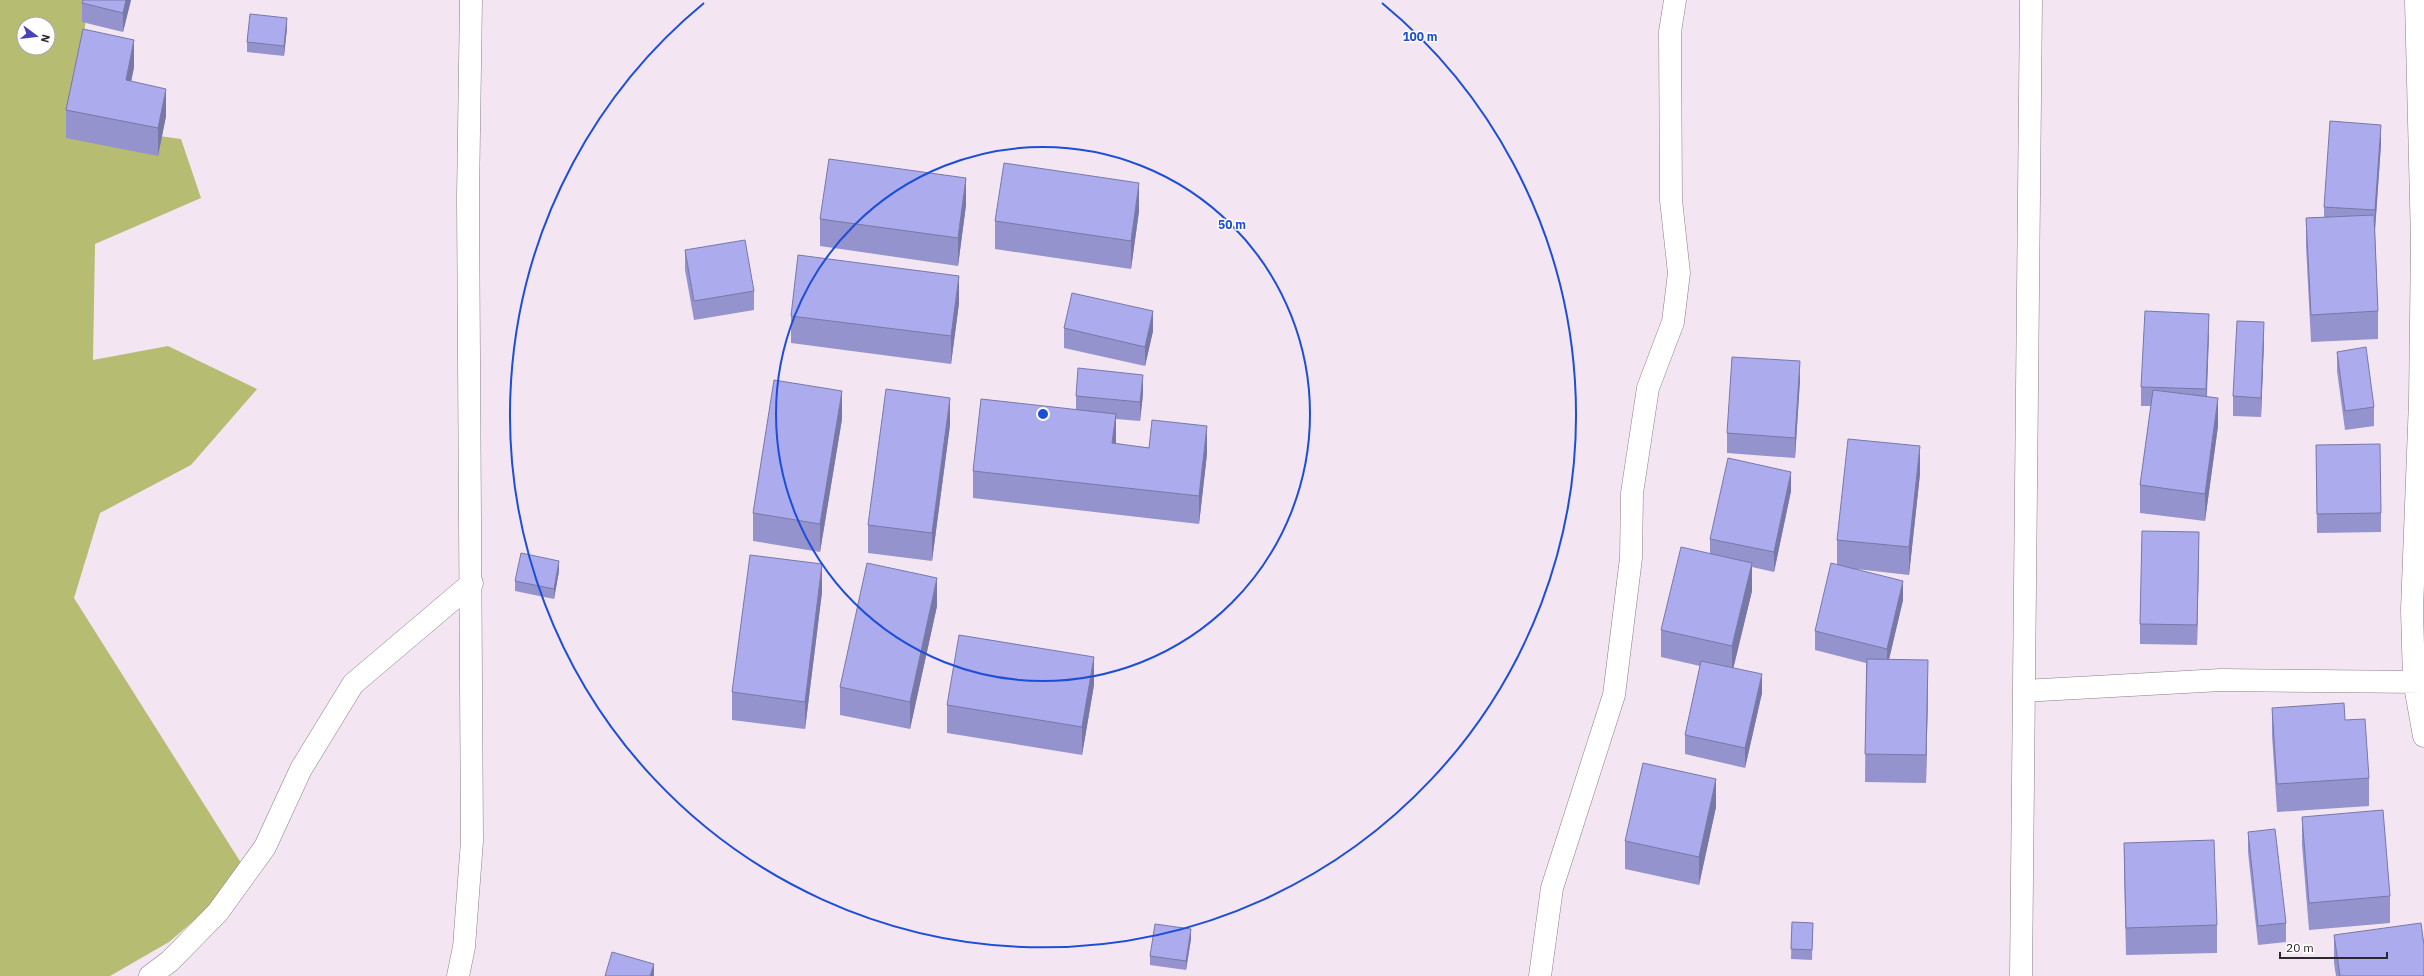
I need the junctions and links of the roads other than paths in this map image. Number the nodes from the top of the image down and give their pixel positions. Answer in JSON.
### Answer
{"nodes":[{"id":1,"x":471,"y":0,"type":"edge"},
{"id":2,"x":1674,"y":0,"type":"edge"},
{"id":3,"x":2031,"y":0,"type":"edge"},
{"id":4,"x":2416,"y":0,"type":"edge"},
{"id":5,"x":472,"y":583,"type":"junction"},
{"id":6,"x":2419,"y":681,"type":"edge"},
{"id":7,"x":2024,"y":691,"type":"junction"},
{"id":8,"x":2424,"y":736,"type":"edge"},
{"id":9,"x":150,"y":976,"type":"edge"},
{"id":10,"x":458,"y":976,"type":"edge"},
{"id":11,"x":1540,"y":976,"type":"edge"},
{"id":12,"x":2021,"y":976,"type":"edge"}],
"edges":[{"from":1,"to":5,"type":"street"},
{"from":2,"to":11,"type":"street"},
{"from":3,"to":7,"type":"street"},
{"from":4,"to":6,"type":"street"},
{"from":5,"to":9,"type":"street"},
{"from":5,"to":10,"type":"street"},
{"from":6,"to":7,"type":"street"},
{"from":6,"to":8,"type":"street"},
{"from":7,"to":12,"type":"street"}]}
